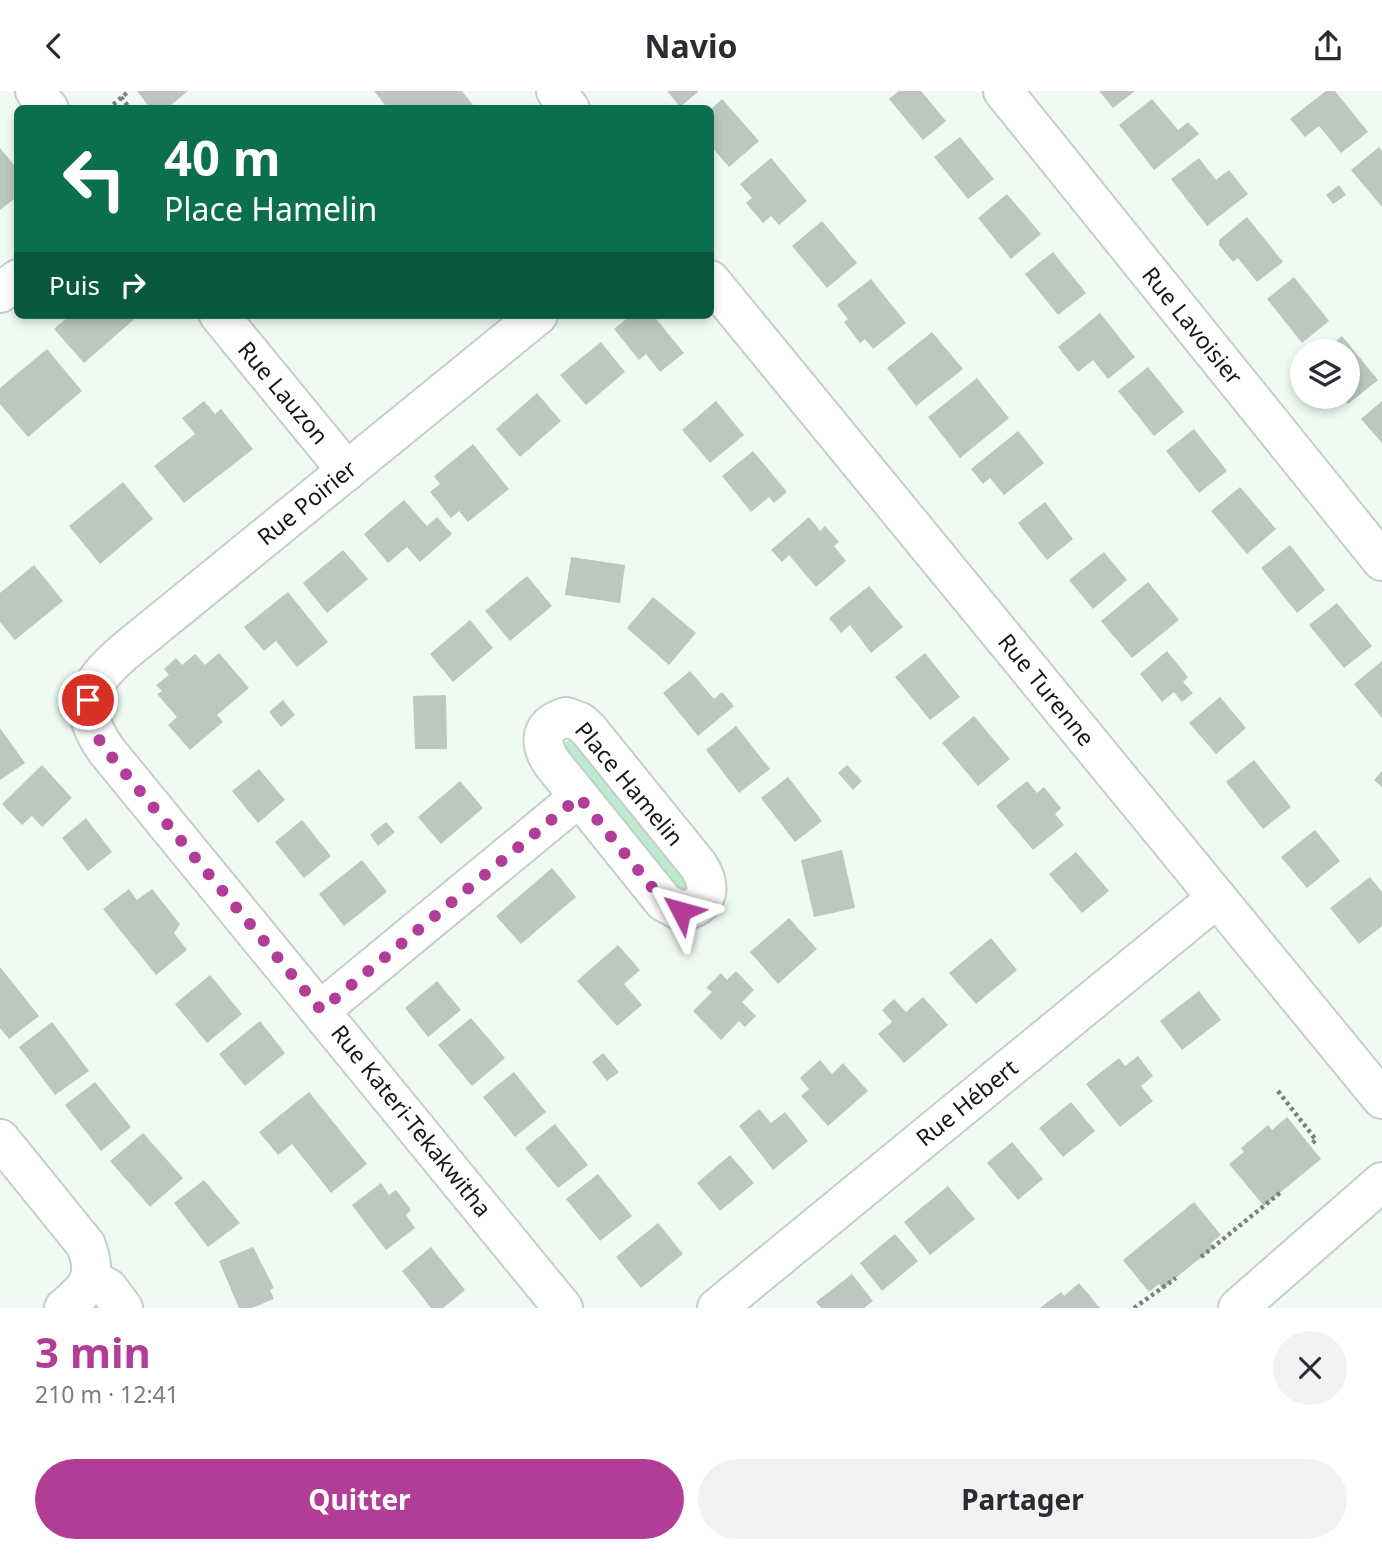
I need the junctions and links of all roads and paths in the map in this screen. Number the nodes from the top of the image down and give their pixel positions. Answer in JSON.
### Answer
{"nodes":[{"id":1,"x":35,"y":91,"type":"edge"},
{"id":2,"x":129,"y":91,"type":"edge"},
{"id":3,"x":556,"y":91,"type":"edge"},
{"id":4,"x":1003,"y":91,"type":"edge"},
{"id":5,"x":121,"y":97,"type":"junction"},
{"id":6,"x":46,"y":105,"type":"edge"},
{"id":7,"x":112,"y":105,"type":"edge"},
{"id":8,"x":127,"y":105,"type":"edge"},
{"id":9,"x":567,"y":105,"type":"edge"},
{"id":10,"x":14,"y":282,"type":"edge"},
{"id":11,"x":714,"y":285,"type":"edge"},
{"id":12,"x":0,"y":293,"type":"edge"},
{"id":13,"x":222,"y":319,"type":"edge"},
{"id":14,"x":533,"y":319,"type":"edge"},
{"id":15,"x":348,"y":471,"type":"junction"},
{"id":16,"x":1382,"y":561,"type":"edge"},
{"id":17,"x":88,"y":700,"type":"joint"},
{"id":18,"x":579,"y":797,"type":"junction"},
{"id":19,"x":1217,"y":898,"type":"junction"},
{"id":20,"x":321,"y":1010,"type":"junction"},
{"id":21,"x":1278,"y":1091,"type":"dead end"},
{"id":22,"x":1382,"y":1099,"type":"edge"},
{"id":23,"x":0,"y":1139,"type":"edge"},
{"id":24,"x":1310,"y":1145,"type":"dead end"},
{"id":25,"x":1382,"y":1182,"type":"edge"},
{"id":26,"x":1281,"y":1192,"type":"dead end"},
{"id":27,"x":1201,"y":1257,"type":"dead end"},
{"id":28,"x":90,"y":1278,"type":"junction"},
{"id":29,"x":1176,"y":1278,"type":"dead end"},
{"id":30,"x":64,"y":1308,"type":"edge"},
{"id":31,"x":123,"y":1308,"type":"edge"},
{"id":32,"x":563,"y":1308,"type":"edge"},
{"id":33,"x":717,"y":1308,"type":"edge"},
{"id":34,"x":1134,"y":1308,"type":"edge"},
{"id":35,"x":1238,"y":1308,"type":"edge"}],
"edges":[{"from":1,"to":6,"type":"street"},
{"from":2,"to":5,"type":"path"},
{"from":3,"to":9,"type":"street"},
{"from":4,"to":16,"type":"street","name":"Rue Lavoisier"},
{"from":5,"to":7,"type":"path"},
{"from":5,"to":8,"type":"path"},
{"from":10,"to":12,"type":"street"},
{"from":11,"to":19,"type":"street","name":"Rue Turenne"},
{"from":13,"to":15,"type":"street","name":"Rue Lauzon"},
{"from":14,"to":15,"type":"street","name":"Rue Poirier"},
{"from":15,"to":17,"type":"street","name":"Rue Poirier"},
{"from":17,"to":20,"type":"street","name":"Rue Kateri-Tekakwitha"},
{"from":18,"to":18,"type":"street","name":"Place Hamelin"},
{"from":18,"to":20,"type":"street","name":"Place Hamelin"},
{"from":19,"to":22,"type":"street","name":"Rue Turenne"},
{"from":19,"to":33,"type":"street","name":"Rue Hébert"},
{"from":20,"to":32,"type":"street","name":"Rue Kateri-Tekakwitha"},
{"from":21,"to":24,"type":"path"},
{"from":23,"to":28,"type":"street"},
{"from":25,"to":35,"type":"street"},
{"from":26,"to":27,"type":"path"},
{"from":28,"to":30,"type":"street"},
{"from":28,"to":31,"type":"street"},
{"from":29,"to":34,"type":"path"}]}
